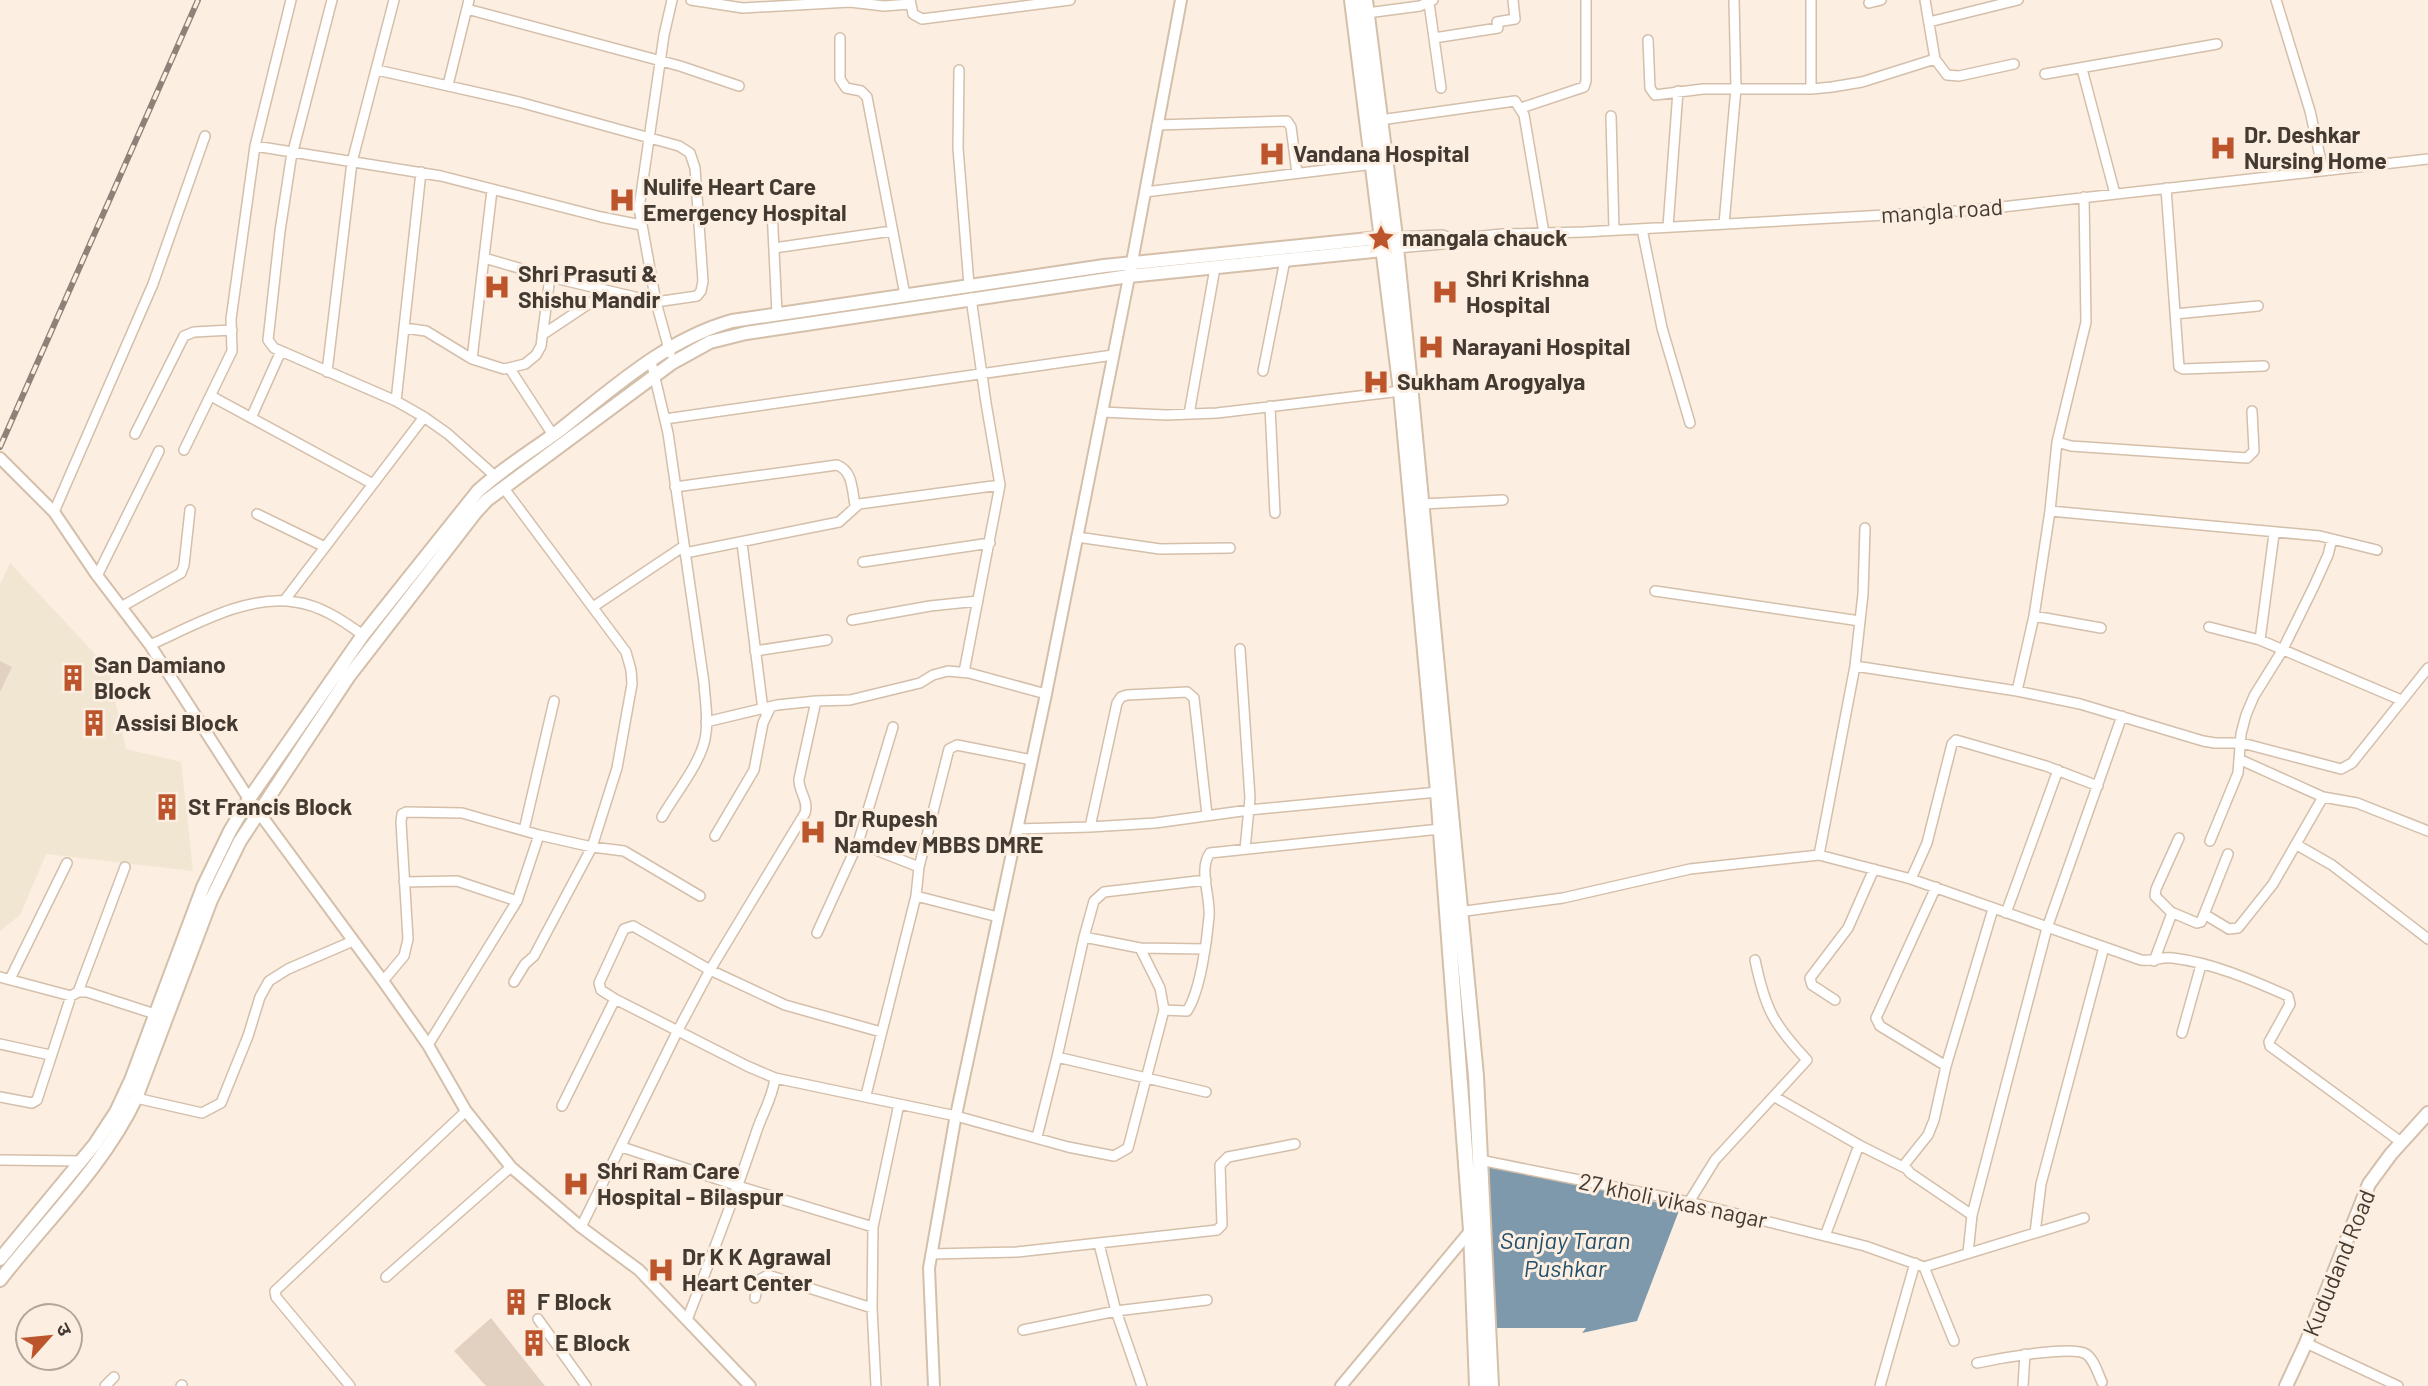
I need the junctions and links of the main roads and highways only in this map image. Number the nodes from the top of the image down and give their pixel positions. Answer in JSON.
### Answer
{"nodes":[{"id":1,"x":1361,"y":4,"type":"edge"},
{"id":2,"x":1389,"y":243,"type":"junction"},
{"id":3,"x":970,"y":292,"type":"junction"},
{"id":4,"x":1425,"y":591,"type":"junction"},
{"id":5,"x":1452,"y":913,"type":"junction"},
{"id":6,"x":2428,"y":1113,"type":"edge"},
{"id":7,"x":0,"y":1259,"type":"edge"},
{"id":8,"x":0,"y":1280,"type":"edge"},
{"id":9,"x":1477,"y":1386,"type":"edge"},
{"id":10,"x":1491,"y":1386,"type":"edge"},
{"id":11,"x":2286,"y":1386,"type":"edge"}],
"edges":[{"from":1,"to":2,"type":"highway"},
{"from":1,"to":2,"type":"highway"},
{"from":2,"to":3,"type":"main road"},
{"from":2,"to":3,"type":"main road"},
{"from":2,"to":4,"type":"highway"},
{"from":2,"to":4,"type":"highway"},
{"from":3,"to":7,"type":"main road"},
{"from":3,"to":8,"type":"main road"},
{"from":4,"to":5,"type":"highway"},
{"from":4,"to":5,"type":"highway"},
{"from":5,"to":9,"type":"highway"},
{"from":5,"to":10,"type":"highway"},
{"from":6,"to":11,"type":"main road","name":"Kududand Road"}]}
